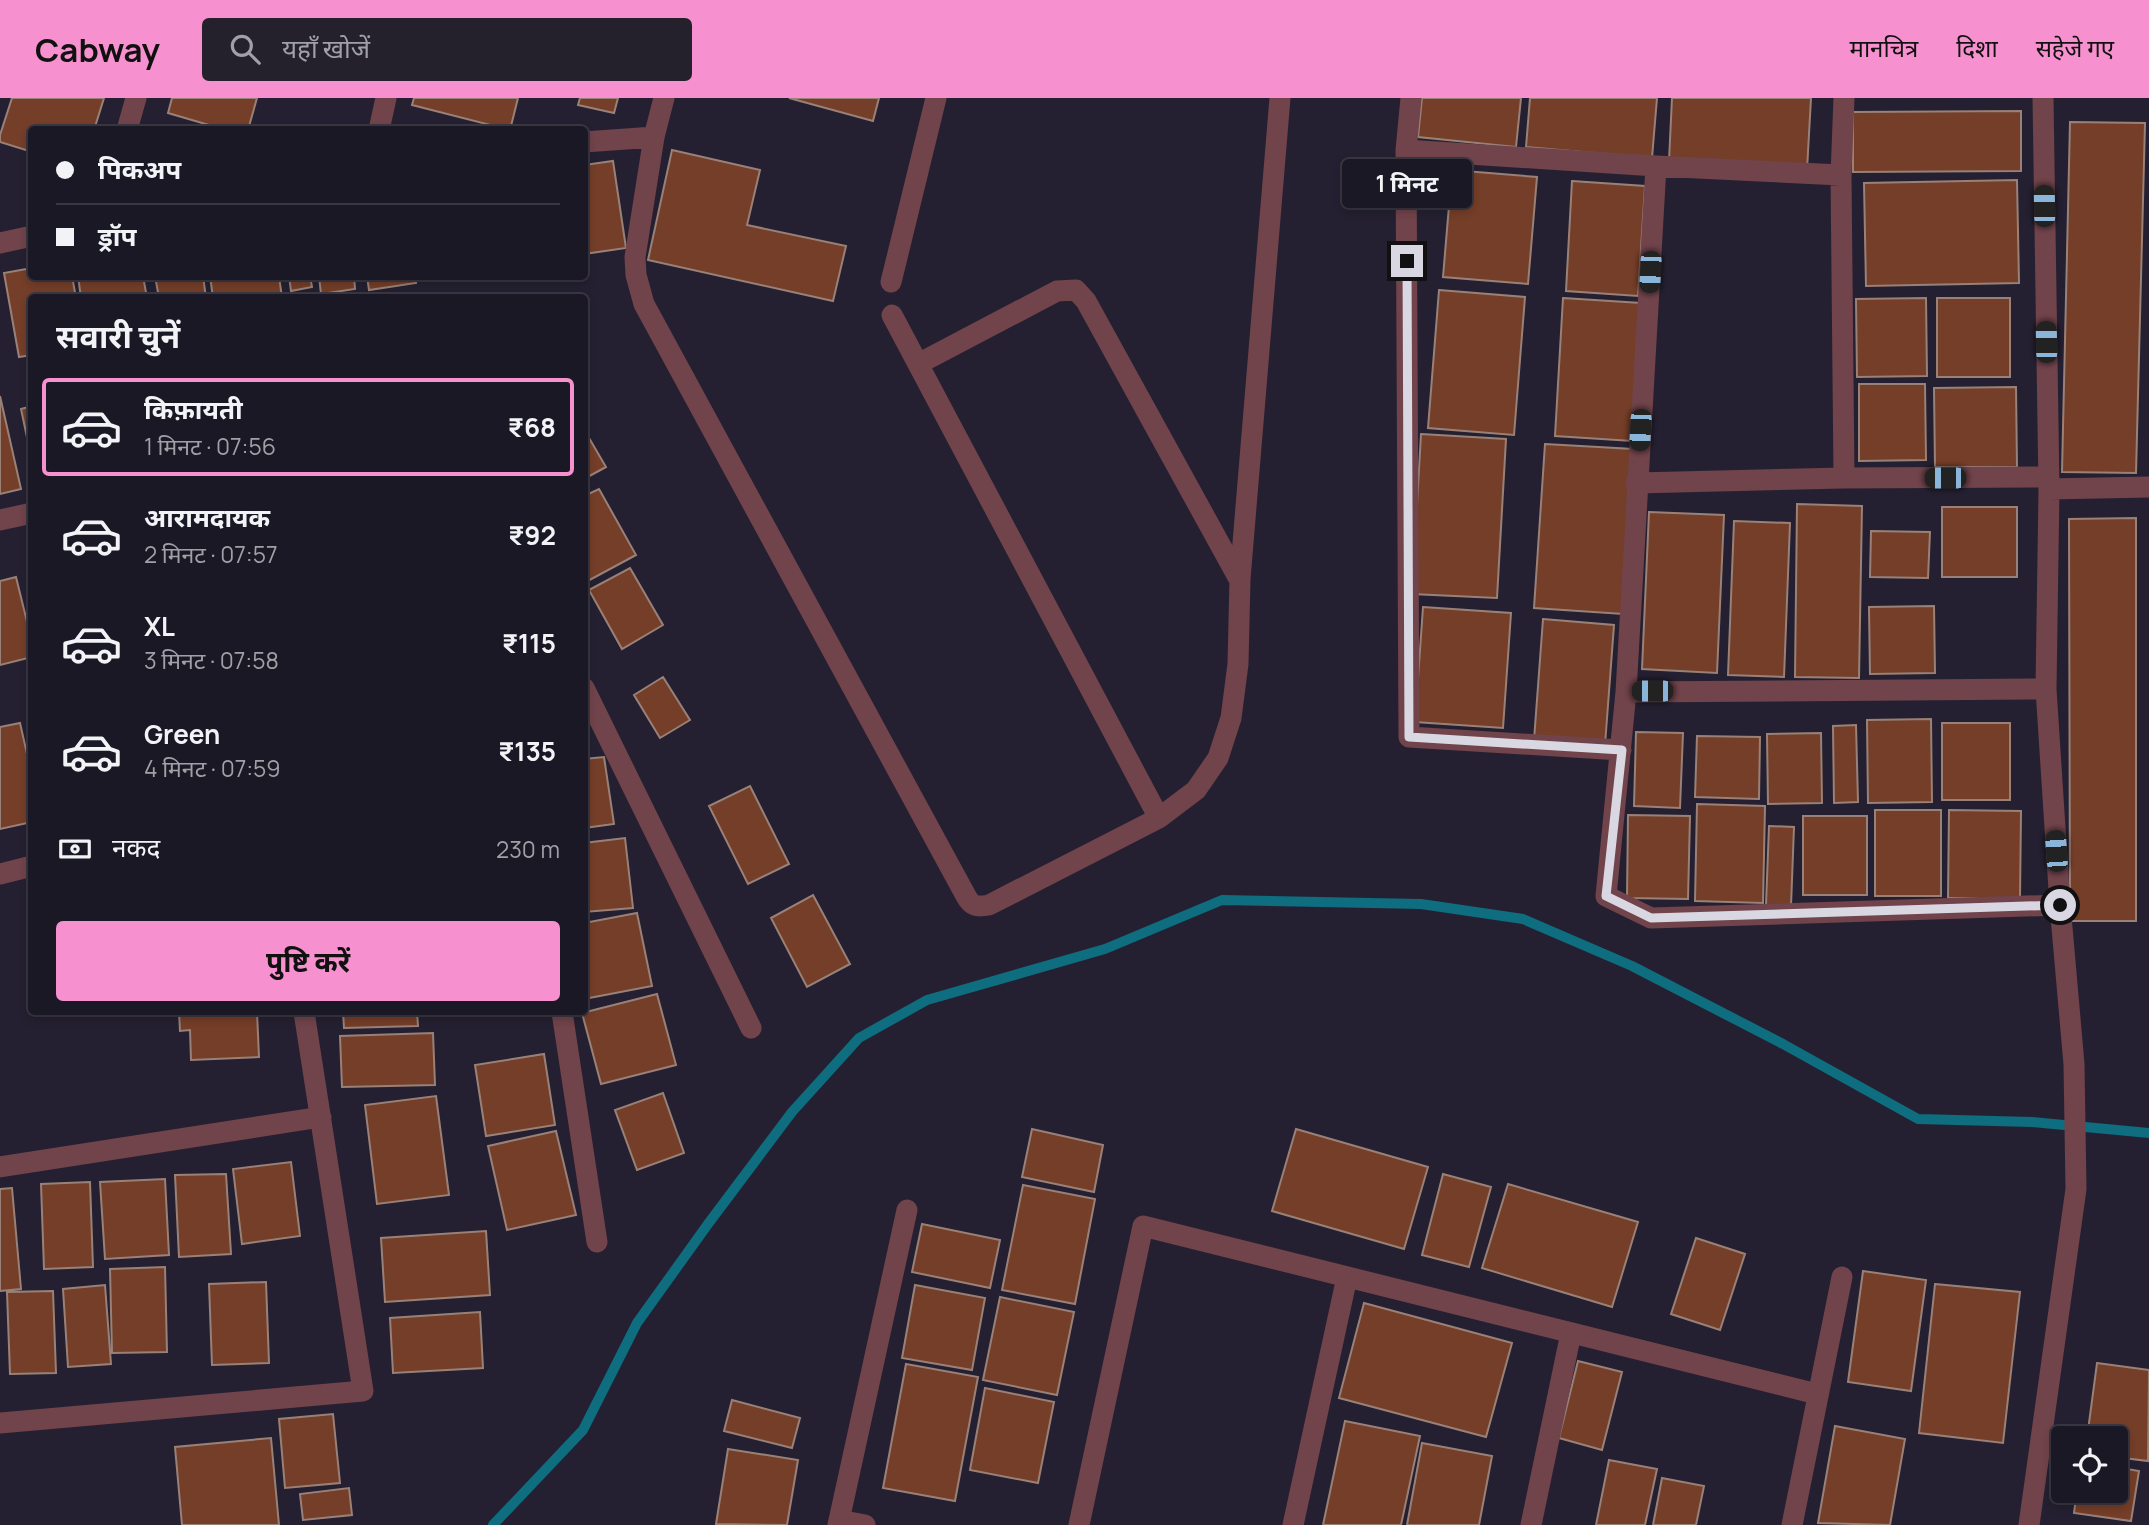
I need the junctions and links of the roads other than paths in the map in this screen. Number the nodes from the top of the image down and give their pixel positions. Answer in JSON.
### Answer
{"nodes":[{"id":1,"x":136,"y":98,"type":"edge"},
{"id":2,"x":386,"y":98,"type":"edge"},
{"id":3,"x":664,"y":98,"type":"edge"},
{"id":4,"x":936,"y":98,"type":"edge"},
{"id":5,"x":1280,"y":98,"type":"edge"},
{"id":6,"x":1411,"y":98,"type":"edge"},
{"id":7,"x":1844,"y":98,"type":"edge"},
{"id":8,"x":2043,"y":98,"type":"edge"},
{"id":9,"x":128,"y":126,"type":"edge"},
{"id":10,"x":380,"y":126,"type":"edge"},
{"id":11,"x":654,"y":136,"type":"junction"},
{"id":12,"x":588,"y":142,"type":"edge"},
{"id":13,"x":1406,"y":150,"type":"junction"},
{"id":14,"x":1656,"y":166,"type":"junction"},
{"id":15,"x":1841,"y":175,"type":"junction"},
{"id":16,"x":28,"y":237,"type":"edge"},
{"id":17,"x":0,"y":243,"type":"edge"},
{"id":18,"x":891,"y":282,"type":"dead end"},
{"id":19,"x":892,"y":315,"type":"dead end"},
{"id":20,"x":918,"y":364,"type":"junction"},
{"id":21,"x":1844,"y":478,"type":"junction"},
{"id":22,"x":1636,"y":483,"type":"junction"},
{"id":23,"x":2048,"y":483,"type":"junction"},
{"id":24,"x":2149,"y":487,"type":"edge"},
{"id":25,"x":28,"y":514,"type":"edge"},
{"id":26,"x":0,"y":520,"type":"edge"},
{"id":27,"x":1240,"y":579,"type":"junction"},
{"id":28,"x":2046,"y":689,"type":"junction"},
{"id":29,"x":1626,"y":692,"type":"junction"},
{"id":30,"x":588,"y":696,"type":"edge"},
{"id":31,"x":1622,"y":750,"type":"junction"},
{"id":32,"x":1159,"y":818,"type":"junction"},
{"id":33,"x":28,"y":867,"type":"edge"},
{"id":34,"x":0,"y":874,"type":"edge"},
{"id":35,"x":2060,"y":905,"type":"junction"},
{"id":36,"x":304,"y":1015,"type":"edge"},
{"id":37,"x":562,"y":1015,"type":"edge"},
{"id":38,"x":751,"y":1028,"type":"dead end"},
{"id":39,"x":320,"y":1117,"type":"junction"},
{"id":40,"x":0,"y":1167,"type":"edge"},
{"id":41,"x":907,"y":1210,"type":"dead end"},
{"id":42,"x":597,"y":1242,"type":"dead end"},
{"id":43,"x":1348,"y":1277,"type":"junction"},
{"id":44,"x":1842,"y":1277,"type":"dead end"},
{"id":45,"x":1571,"y":1333,"type":"junction"},
{"id":46,"x":1817,"y":1394,"type":"junction"},
{"id":47,"x":0,"y":1423,"type":"edge"},
{"id":48,"x":839,"y":1523,"type":"edge"},
{"id":49,"x":865,"y":1525,"type":"edge"},
{"id":50,"x":1079,"y":1525,"type":"edge"},
{"id":51,"x":1293,"y":1525,"type":"edge"},
{"id":52,"x":1531,"y":1525,"type":"edge"},
{"id":53,"x":1791,"y":1525,"type":"edge"},
{"id":54,"x":2029,"y":1525,"type":"edge"}],
"edges":[{"from":1,"to":9,"type":"street"},
{"from":2,"to":10,"type":"street"},
{"from":3,"to":11,"type":"street"},
{"from":4,"to":18,"type":"street"},
{"from":5,"to":27,"type":"street"},
{"from":6,"to":13,"type":"street"},
{"from":7,"to":15,"type":"street"},
{"from":8,"to":23,"type":"street"},
{"from":11,"to":12,"type":"street"},
{"from":11,"to":32,"type":"street"},
{"from":13,"to":14,"type":"street"},
{"from":13,"to":31,"type":"street"},
{"from":14,"to":15,"type":"street"},
{"from":14,"to":22,"type":"street"},
{"from":15,"to":21,"type":"street"},
{"from":16,"to":17,"type":"street"},
{"from":19,"to":20,"type":"street"},
{"from":20,"to":27,"type":"street"},
{"from":20,"to":32,"type":"street"},
{"from":21,"to":22,"type":"street"},
{"from":21,"to":23,"type":"street"},
{"from":22,"to":29,"type":"street"},
{"from":23,"to":24,"type":"street"},
{"from":23,"to":28,"type":"street"},
{"from":25,"to":26,"type":"street"},
{"from":27,"to":32,"type":"street"},
{"from":28,"to":29,"type":"street"},
{"from":28,"to":35,"type":"street"},
{"from":29,"to":31,"type":"street"},
{"from":30,"to":38,"type":"street"},
{"from":31,"to":35,"type":"street"},
{"from":33,"to":34,"type":"street"},
{"from":35,"to":54,"type":"street"},
{"from":36,"to":39,"type":"street"},
{"from":37,"to":42,"type":"street"},
{"from":39,"to":40,"type":"street"},
{"from":39,"to":47,"type":"street"},
{"from":41,"to":48,"type":"street"},
{"from":43,"to":45,"type":"street"},
{"from":43,"to":50,"type":"street"},
{"from":43,"to":51,"type":"street"},
{"from":44,"to":46,"type":"street"},
{"from":45,"to":46,"type":"street"},
{"from":45,"to":52,"type":"street"},
{"from":46,"to":53,"type":"street"},
{"from":48,"to":49,"type":"street"}]}
